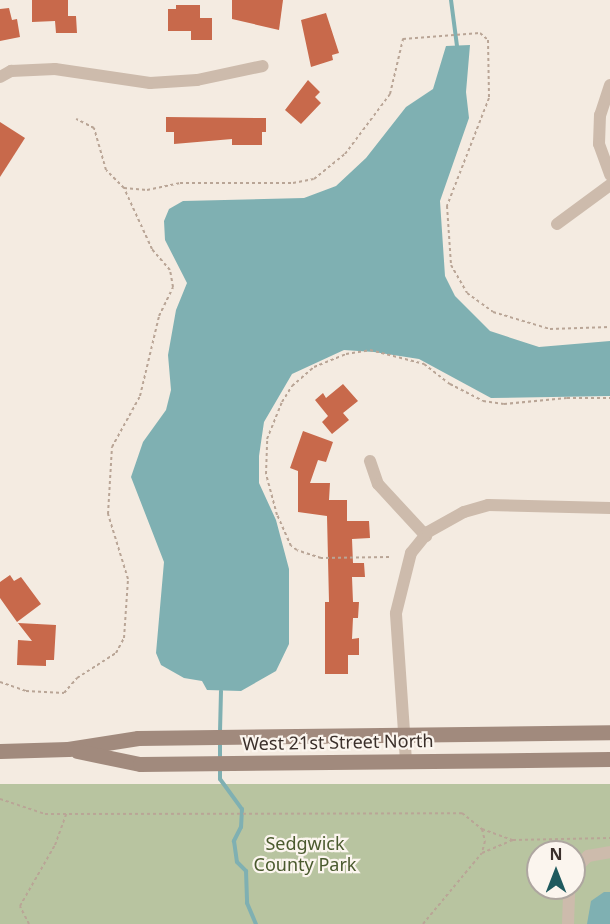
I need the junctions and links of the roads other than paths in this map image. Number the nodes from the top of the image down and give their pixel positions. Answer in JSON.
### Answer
{"nodes":[{"id":1,"x":263,"y":66,"type":"dead end"},
{"id":2,"x":0,"y":77,"type":"edge"},
{"id":3,"x":610,"y":85,"type":"edge"},
{"id":4,"x":610,"y":176,"type":"edge"},
{"id":5,"x":610,"y":185,"type":"edge"},
{"id":6,"x":556,"y":224,"type":"dead end"},
{"id":7,"x":370,"y":461,"type":"dead end"},
{"id":8,"x":610,"y":508,"type":"edge"},
{"id":9,"x":426,"y":536,"type":"junction"},
{"id":10,"x":610,"y":732,"type":"edge"},
{"id":11,"x":405,"y":734,"type":"junction"},
{"id":12,"x":68,"y":749,"type":"junction"},
{"id":13,"x":0,"y":751,"type":"edge"},
{"id":14,"x":610,"y":759,"type":"edge"},
{"id":15,"x":406,"y":761,"type":"junction"},
{"id":16,"x":610,"y":852,"type":"edge"},
{"id":17,"x":586,"y":858,"type":"edge"},
{"id":18,"x":568,"y":900,"type":"edge"},
{"id":19,"x":568,"y":924,"type":"edge"}],
"edges":[{"from":1,"to":2,"type":"street"},
{"from":3,"to":4,"type":"street"},
{"from":5,"to":6,"type":"street"},
{"from":7,"to":9,"type":"street"},
{"from":8,"to":9,"type":"street"},
{"from":9,"to":11,"type":"street"},
{"from":10,"to":11,"type":"main road","name":"West 21st Street North"},
{"from":11,"to":12,"type":"main road","name":"West 21st Street North"},
{"from":11,"to":15,"type":"street"},
{"from":12,"to":13,"type":"main road","name":"West 21st Street North"},
{"from":12,"to":15,"type":"main road","name":"West 21st Street North"},
{"from":14,"to":15,"type":"main road","name":"West 21st Street North"},
{"from":16,"to":17,"type":"street"},
{"from":18,"to":19,"type":"street"}]}
